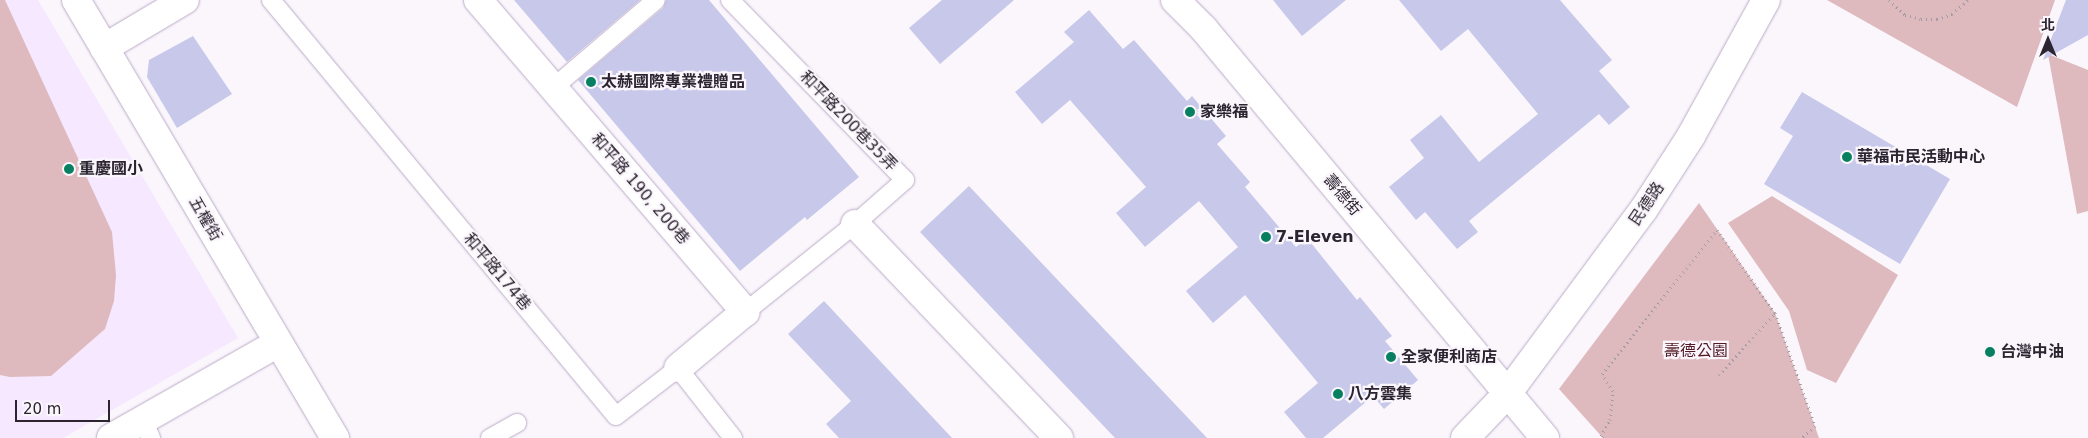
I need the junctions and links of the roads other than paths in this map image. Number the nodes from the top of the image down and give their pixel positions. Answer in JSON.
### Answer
{"nodes":[{"id":1,"x":76,"y":0,"type":"edge"},
{"id":2,"x":185,"y":0,"type":"edge"},
{"id":3,"x":272,"y":0,"type":"edge"},
{"id":4,"x":478,"y":0,"type":"edge"},
{"id":5,"x":656,"y":0,"type":"edge"},
{"id":6,"x":730,"y":0,"type":"edge"},
{"id":7,"x":1175,"y":0,"type":"edge"},
{"id":8,"x":1766,"y":0,"type":"edge"},
{"id":9,"x":104,"y":48,"type":"junction"},
{"id":10,"x":554,"y":88,"type":"junction"},
{"id":11,"x":855,"y":224,"type":"junction"},
{"id":12,"x":745,"y":312,"type":"junction"},
{"id":13,"x":278,"y":343,"type":"junction"},
{"id":14,"x":678,"y":368,"type":"junction"},
{"id":15,"x":1508,"y":394,"type":"junction"},
{"id":16,"x":517,"y":423,"type":"dead end"},
{"id":17,"x":147,"y":429,"type":"edge"},
{"id":18,"x":112,"y":438,"type":"edge"},
{"id":19,"x":335,"y":438,"type":"edge"},
{"id":20,"x":490,"y":438,"type":"edge"},
{"id":21,"x":733,"y":438,"type":"edge"},
{"id":22,"x":1059,"y":438,"type":"edge"},
{"id":23,"x":1465,"y":438,"type":"edge"},
{"id":24,"x":1544,"y":438,"type":"edge"}],
"edges":[{"from":1,"to":9,"type":"street","name":"五權街"},
{"from":2,"to":9,"type":"street"},
{"from":3,"to":14,"type":"lane","name":"和平路174巷"},
{"from":4,"to":10,"type":"street","name":"和平路 190, 200巷"},
{"from":5,"to":10,"type":"lane"},
{"from":6,"to":11,"type":"lane","name":"和平路200巷35弄"},
{"from":7,"to":15,"type":"street","name":"壽德街"},
{"from":8,"to":15,"type":"street","name":"民德路"},
{"from":9,"to":13,"type":"street","name":"五權街"},
{"from":10,"to":12,"type":"street","name":"和平路 190, 200巷"},
{"from":11,"to":12,"type":"lane","name":"和平路200巷35弄"},
{"from":11,"to":22,"type":"street"},
{"from":12,"to":14,"type":"street"},
{"from":13,"to":17,"type":"street"},
{"from":13,"to":19,"type":"street","name":"五權街"},
{"from":14,"to":21,"type":"lane"},
{"from":15,"to":23,"type":"street","name":"民德路"},
{"from":15,"to":24,"type":"street","name":"壽德街"},
{"from":16,"to":20,"type":"lane"},
{"from":17,"to":18,"type":"street"}]}
